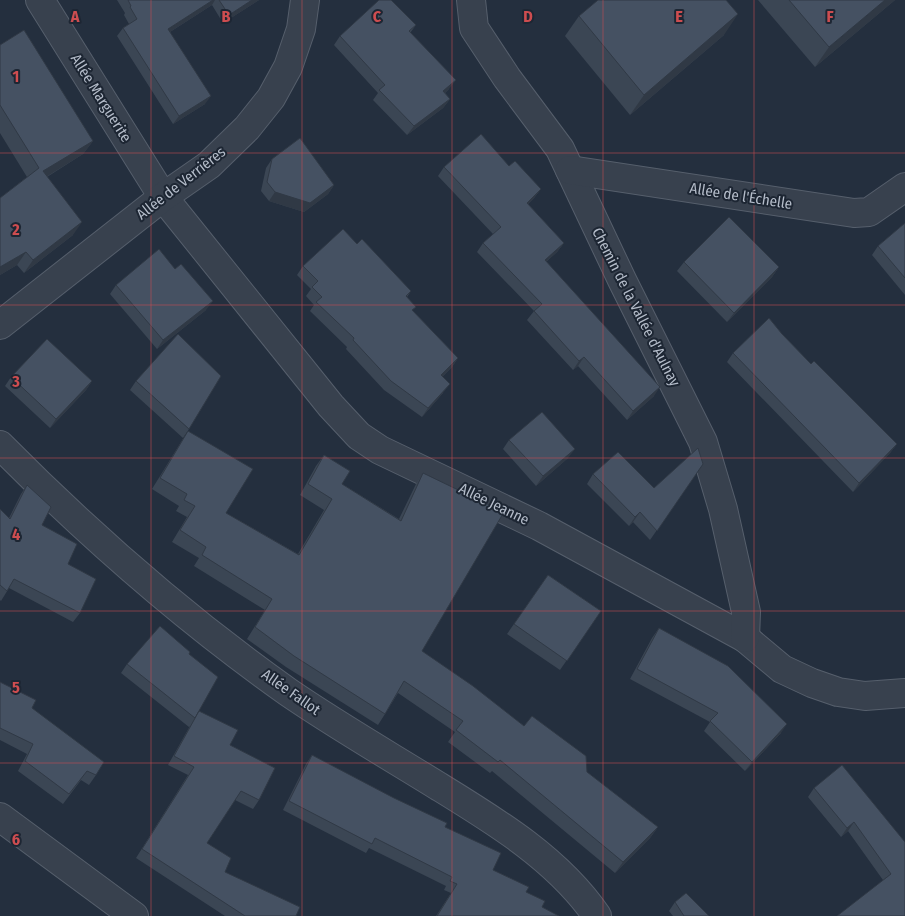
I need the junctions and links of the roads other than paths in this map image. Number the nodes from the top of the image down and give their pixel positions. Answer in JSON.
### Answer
{"nodes":[{"id":1,"x":40,"y":0,"type":"edge"},
{"id":2,"x":305,"y":0,"type":"edge"},
{"id":3,"x":471,"y":0,"type":"edge"},
{"id":4,"x":570,"y":170,"type":"junction"},
{"id":5,"x":905,"y":187,"type":"edge"},
{"id":6,"x":163,"y":197,"type":"junction"},
{"id":7,"x":0,"y":324,"type":"edge"},
{"id":8,"x":0,"y":445,"type":"edge"},
{"id":9,"x":745,"y":638,"type":"junction"},
{"id":10,"x":905,"y":693,"type":"edge"},
{"id":11,"x":0,"y":817,"type":"edge"},
{"id":12,"x":134,"y":916,"type":"edge"},
{"id":13,"x":597,"y":916,"type":"edge"}],
"edges":[{"from":1,"to":6,"type":"street","name":"Allée Marguerite"},
{"from":2,"to":6,"type":"street","name":"Allée de Verrières"},
{"from":3,"to":4,"type":"street","name":"Chemin de la Vallée d'Aulnay"},
{"from":4,"to":5,"type":"street","name":"Allée de l'Échelle"},
{"from":4,"to":9,"type":"street","name":"Chemin de la Vallée d'Aulnay"},
{"from":6,"to":7,"type":"street","name":"Allée de Verrières"},
{"from":6,"to":9,"type":"street","name":"Allée Jeanne"},
{"from":8,"to":13,"type":"street","name":"Allée Fallot"},
{"from":9,"to":10,"type":"street","name":"Allée Jeanne"},
{"from":11,"to":12,"type":"street"}]}
